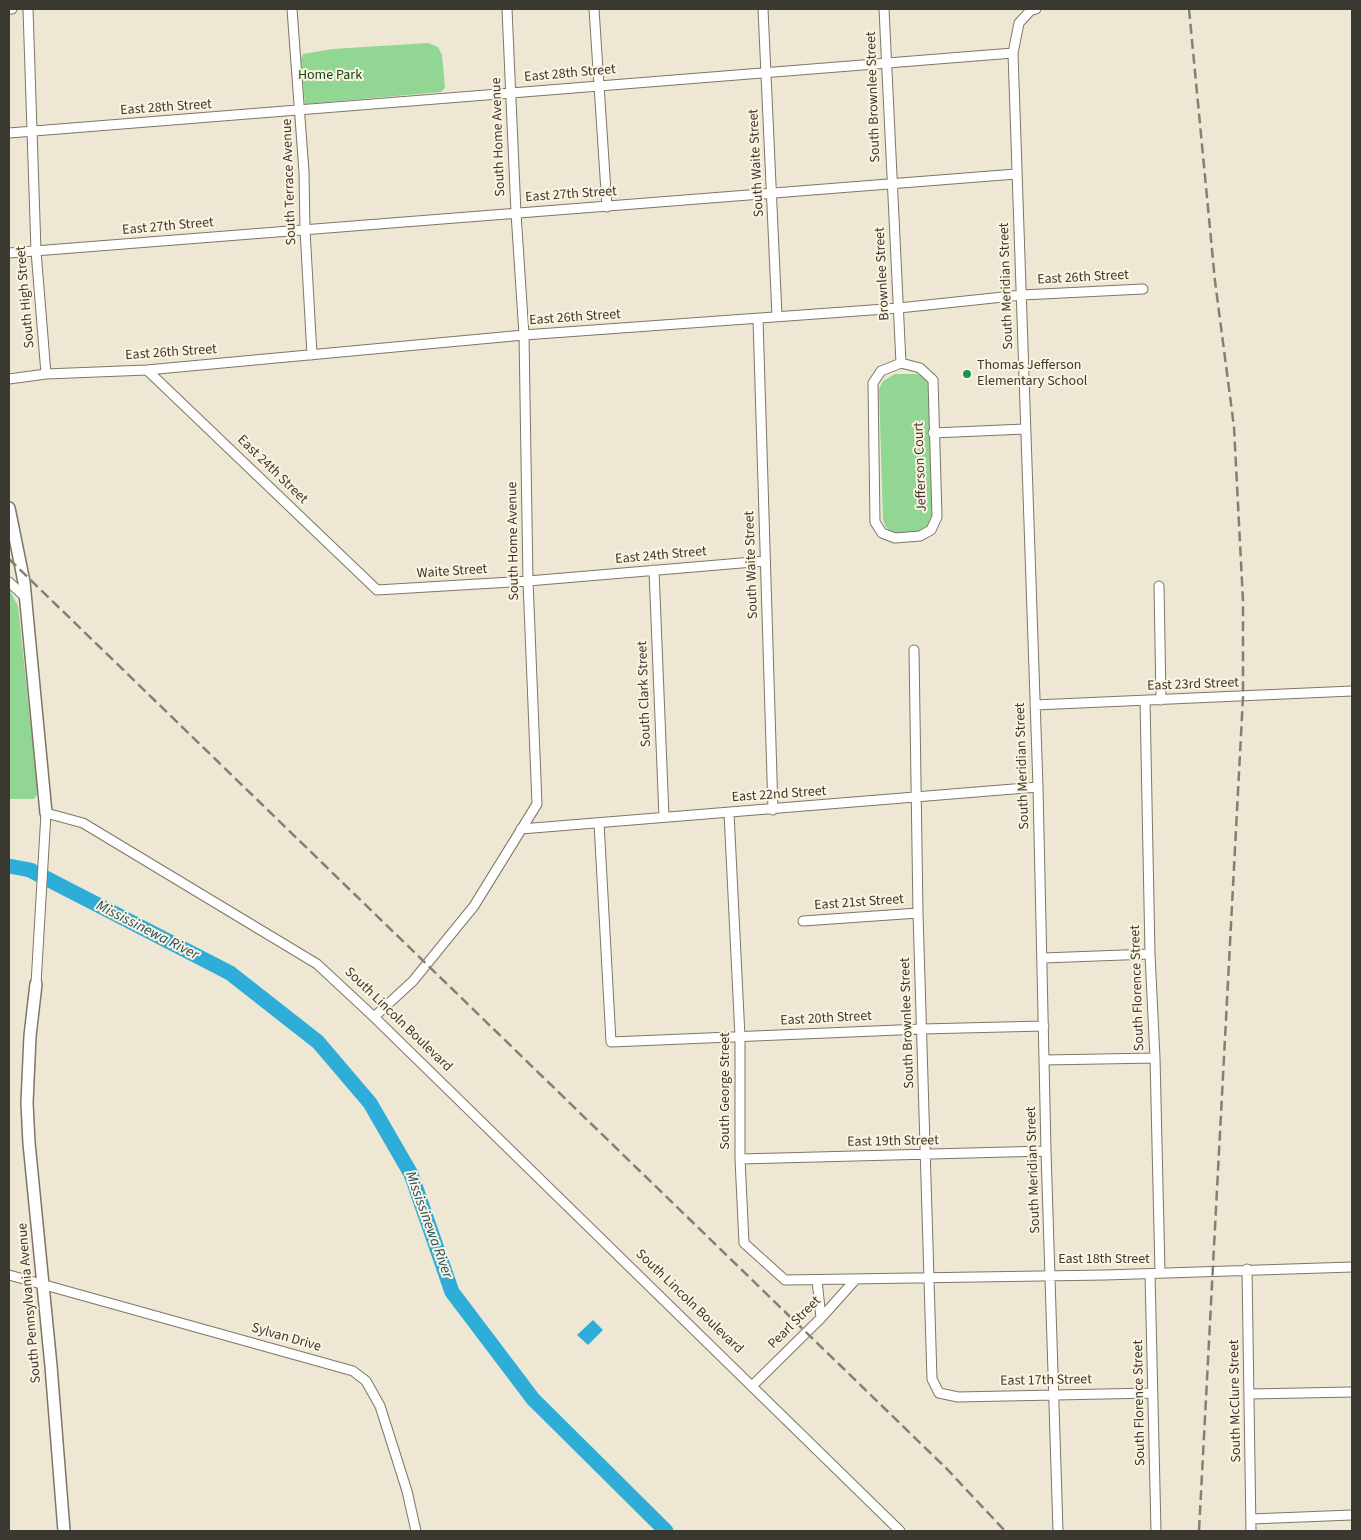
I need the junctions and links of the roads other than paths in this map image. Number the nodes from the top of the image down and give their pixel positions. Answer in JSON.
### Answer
{"nodes":[{"id":1,"x":28,"y":9,"type":"edge"},
{"id":2,"x":292,"y":9,"type":"edge"},
{"id":3,"x":507,"y":9,"type":"edge"},
{"id":4,"x":594,"y":9,"type":"edge"},
{"id":5,"x":763,"y":9,"type":"edge"},
{"id":6,"x":884,"y":9,"type":"edge"},
{"id":7,"x":1036,"y":9,"type":"edge"},
{"id":8,"x":1013,"y":53,"type":"junction"},
{"id":9,"x":888,"y":64,"type":"junction"},
{"id":10,"x":765,"y":72,"type":"junction"},
{"id":11,"x":598,"y":85,"type":"junction"},
{"id":12,"x":511,"y":93,"type":"junction"},
{"id":13,"x":301,"y":111,"type":"junction"},
{"id":14,"x":31,"y":132,"type":"junction"},
{"id":15,"x":9,"y":133,"type":"edge"},
{"id":16,"x":1016,"y":174,"type":"junction"},
{"id":17,"x":891,"y":184,"type":"junction"},
{"id":18,"x":773,"y":192,"type":"junction"},
{"id":19,"x":607,"y":207,"type":"junction"},
{"id":20,"x":516,"y":213,"type":"junction"},
{"id":21,"x":305,"y":230,"type":"junction"},
{"id":22,"x":36,"y":251,"type":"junction"},
{"id":23,"x":9,"y":253,"type":"edge"},
{"id":24,"x":1143,"y":289,"type":"dead end"},
{"id":25,"x":1022,"y":295,"type":"junction"},
{"id":26,"x":899,"y":308,"type":"junction"},
{"id":27,"x":777,"y":316,"type":"junction"},
{"id":28,"x":758,"y":319,"type":"junction"},
{"id":29,"x":524,"y":335,"type":"junction"},
{"id":30,"x":312,"y":355,"type":"junction"},
{"id":31,"x":901,"y":364,"type":"junction"},
{"id":32,"x":147,"y":370,"type":"junction"},
{"id":33,"x":46,"y":374,"type":"junction"},
{"id":34,"x":9,"y":379,"type":"edge"},
{"id":35,"x":1025,"y":429,"type":"junction"},
{"id":36,"x":934,"y":433,"type":"junction"},
{"id":37,"x":9,"y":508,"type":"edge"},
{"id":38,"x":765,"y":561,"type":"junction"},
{"id":39,"x":654,"y":570,"type":"junction"},
{"id":40,"x":528,"y":581,"type":"junction"},
{"id":41,"x":9,"y":582,"type":"edge"},
{"id":42,"x":1159,"y":586,"type":"dead end"},
{"id":43,"x":377,"y":590,"type":"joint"},
{"id":44,"x":24,"y":596,"type":"junction"},
{"id":45,"x":914,"y":650,"type":"dead end"},
{"id":46,"x":1352,"y":691,"type":"edge"},
{"id":47,"x":1161,"y":700,"type":"junction"},
{"id":48,"x":1146,"y":701,"type":"junction"},
{"id":49,"x":1035,"y":705,"type":"junction"},
{"id":50,"x":1038,"y":787,"type":"junction"},
{"id":51,"x":916,"y":798,"type":"junction"},
{"id":52,"x":774,"y":810,"type":"junction"},
{"id":53,"x":46,"y":813,"type":"junction"},
{"id":54,"x":729,"y":813,"type":"junction"},
{"id":55,"x":664,"y":818,"type":"junction"},
{"id":56,"x":600,"y":823,"type":"junction"},
{"id":57,"x":521,"y":829,"type":"junction"},
{"id":58,"x":918,"y":913,"type":"junction"},
{"id":59,"x":803,"y":921,"type":"dead end"},
{"id":60,"x":1150,"y":954,"type":"junction"},
{"id":61,"x":1043,"y":958,"type":"junction"},
{"id":62,"x":36,"y":984,"type":"joint"},
{"id":63,"x":374,"y":1017,"type":"junction"},
{"id":64,"x":1044,"y":1026,"type":"junction"},
{"id":65,"x":922,"y":1029,"type":"junction"},
{"id":66,"x":740,"y":1037,"type":"junction"},
{"id":67,"x":1155,"y":1058,"type":"junction"},
{"id":68,"x":1045,"y":1060,"type":"junction"},
{"id":69,"x":1046,"y":1151,"type":"junction"},
{"id":70,"x":924,"y":1155,"type":"junction"},
{"id":71,"x":740,"y":1159,"type":"junction"},
{"id":72,"x":1352,"y":1267,"type":"edge"},
{"id":73,"x":1247,"y":1269,"type":"junction"},
{"id":74,"x":1051,"y":1274,"type":"junction"},
{"id":75,"x":1155,"y":1274,"type":"junction"},
{"id":76,"x":9,"y":1275,"type":"edge"},
{"id":77,"x":928,"y":1278,"type":"junction"},
{"id":78,"x":856,"y":1279,"type":"junction"},
{"id":79,"x":817,"y":1280,"type":"junction"},
{"id":80,"x":43,"y":1284,"type":"junction"},
{"id":81,"x":821,"y":1318,"type":"junction"},
{"id":82,"x":753,"y":1385,"type":"junction"},
{"id":83,"x":1352,"y":1392,"type":"edge"},
{"id":84,"x":939,"y":1393,"type":"joint"},
{"id":85,"x":1153,"y":1393,"type":"junction"},
{"id":86,"x":1250,"y":1394,"type":"junction"},
{"id":87,"x":1053,"y":1395,"type":"junction"},
{"id":88,"x":1352,"y":1516,"type":"edge"},
{"id":89,"x":1251,"y":1519,"type":"junction"},
{"id":90,"x":64,"y":1531,"type":"edge"},
{"id":91,"x":416,"y":1531,"type":"edge"},
{"id":92,"x":900,"y":1531,"type":"edge"},
{"id":93,"x":1058,"y":1531,"type":"edge"},
{"id":94,"x":1156,"y":1531,"type":"edge"},
{"id":95,"x":1252,"y":1531,"type":"edge"}],
"edges":[{"from":1,"to":14,"type":"street","name":"South High Street"},
{"from":2,"to":13,"type":"street","name":"South Terrace Avenue"},
{"from":3,"to":12,"type":"street","name":"South Home Avenue"},
{"from":4,"to":11,"type":"street"},
{"from":5,"to":10,"type":"street","name":"South Waite Street"},
{"from":6,"to":9,"type":"street","name":"South Brownlee Street"},
{"from":7,"to":8,"type":"street","name":"South Meridian Street"},
{"from":8,"to":9,"type":"street","name":"East 28th Street"},
{"from":8,"to":16,"type":"street","name":"South Meridian Street"},
{"from":9,"to":10,"type":"street","name":"East 28th Street"},
{"from":9,"to":17,"type":"street","name":"South Brownlee Street"},
{"from":10,"to":11,"type":"street","name":"East 28th Street"},
{"from":10,"to":18,"type":"street","name":"South Waite Street"},
{"from":11,"to":12,"type":"street","name":"East 28th Street"},
{"from":11,"to":19,"type":"street"},
{"from":12,"to":13,"type":"street","name":"East 28th Street"},
{"from":12,"to":20,"type":"street","name":"South Home Avenue"},
{"from":13,"to":14,"type":"street","name":"East 28th Street"},
{"from":13,"to":21,"type":"street","name":"South Terrace Avenue"},
{"from":14,"to":15,"type":"street","name":"East 28th Street"},
{"from":14,"to":22,"type":"street","name":"South High Street"},
{"from":16,"to":17,"type":"street","name":"East 27th Street"},
{"from":16,"to":25,"type":"street","name":"South Meridian Street"},
{"from":17,"to":18,"type":"street","name":"East 27th Street"},
{"from":17,"to":26,"type":"street","name":"Brownlee Street"},
{"from":18,"to":19,"type":"street","name":"East 27th Street"},
{"from":18,"to":27,"type":"street","name":"South Waite Street"},
{"from":19,"to":20,"type":"street","name":"East 27th Street"},
{"from":20,"to":21,"type":"street","name":"East 27th Street"},
{"from":20,"to":29,"type":"street","name":"South Home Avenue"},
{"from":21,"to":22,"type":"street","name":"East 27th Street"},
{"from":21,"to":30,"type":"street","name":"South Terrace Avenue"},
{"from":22,"to":23,"type":"street","name":"East 27th Street"},
{"from":22,"to":33,"type":"street","name":"South High Street"},
{"from":24,"to":25,"type":"street","name":"East 26th Street"},
{"from":25,"to":26,"type":"street","name":"East 26th Street"},
{"from":25,"to":35,"type":"street","name":"South Meridian Street"},
{"from":26,"to":27,"type":"street","name":"East 26th Street"},
{"from":26,"to":31,"type":"street","name":"Brownlee Street"},
{"from":27,"to":28,"type":"street","name":"East 26th Street"},
{"from":28,"to":29,"type":"street","name":"East 26th Street"},
{"from":28,"to":38,"type":"street","name":"South Waite Street"},
{"from":29,"to":30,"type":"street","name":"East 26th Street"},
{"from":29,"to":40,"type":"street","name":"South Home Avenue"},
{"from":30,"to":32,"type":"street","name":"East 26th Street"},
{"from":31,"to":36,"type":"street","name":"Jefferson Court"},
{"from":31,"to":36,"type":"street","name":"Jefferson Court"},
{"from":32,"to":33,"type":"street","name":"East 26th Street"},
{"from":32,"to":43,"type":"street","name":"East 24th Street"},
{"from":33,"to":34,"type":"street","name":"East 26th Street"},
{"from":35,"to":36,"type":"street"},
{"from":35,"to":49,"type":"street","name":"South Meridian Street"},
{"from":37,"to":44,"type":"street"},
{"from":38,"to":39,"type":"street","name":"East 24th Street"},
{"from":38,"to":52,"type":"street","name":"South Waite Street"},
{"from":39,"to":40,"type":"street","name":"East 24th Street"},
{"from":39,"to":55,"type":"street","name":"South Clark Street"},
{"from":40,"to":43,"type":"street","name":"Waite Street"},
{"from":40,"to":57,"type":"street","name":"South Home Avenue"},
{"from":41,"to":44,"type":"street"},
{"from":42,"to":47,"type":"street"},
{"from":44,"to":53,"type":"street"},
{"from":45,"to":51,"type":"street","name":"South Brownlee Street"},
{"from":46,"to":47,"type":"street","name":"East 23rd Street"},
{"from":47,"to":48,"type":"street","name":"East 23rd Street"},
{"from":48,"to":49,"type":"street","name":"East 23rd Street"},
{"from":48,"to":60,"type":"street","name":"South Florence Street"},
{"from":49,"to":50,"type":"street","name":"South Meridian Street"},
{"from":50,"to":51,"type":"street","name":"East 22nd Street"},
{"from":50,"to":61,"type":"street","name":"South Meridian Street"},
{"from":51,"to":52,"type":"street","name":"East 22nd Street"},
{"from":51,"to":58,"type":"street","name":"South Brownlee Street"},
{"from":52,"to":54,"type":"street","name":"East 22nd Street"},
{"from":53,"to":62,"type":"street","name":"South Pennsylvania Avenue"},
{"from":53,"to":63,"type":"street","name":"South Lincoln Boulevard"},
{"from":54,"to":55,"type":"street","name":"East 22nd Street"},
{"from":54,"to":66,"type":"street","name":"South George Street"},
{"from":55,"to":56,"type":"street","name":"East 22nd Street"},
{"from":56,"to":57,"type":"street","name":"East 22nd Street"},
{"from":56,"to":66,"type":"street","name":"East 20th Street"},
{"from":57,"to":63,"type":"street","name":"South Home Avenue"},
{"from":58,"to":59,"type":"street","name":"East 21st Street"},
{"from":58,"to":65,"type":"street","name":"South Brownlee Street"},
{"from":60,"to":61,"type":"street"},
{"from":60,"to":67,"type":"street","name":"South Florence Street"},
{"from":61,"to":64,"type":"street","name":"South Meridian Street"},
{"from":62,"to":80,"type":"street","name":"South Pennsylvania Avenue"},
{"from":63,"to":82,"type":"street","name":"South Lincoln Boulevard"},
{"from":64,"to":65,"type":"street","name":"East 20th Street"},
{"from":64,"to":68,"type":"street","name":"South Meridian Street"},
{"from":65,"to":66,"type":"street","name":"East 20th Street"},
{"from":65,"to":70,"type":"street","name":"South Brownlee Street"},
{"from":66,"to":71,"type":"street","name":"South George Street"},
{"from":67,"to":68,"type":"street"},
{"from":67,"to":75,"type":"street","name":"South Florence Street"},
{"from":68,"to":69,"type":"street","name":"South Meridian Street"},
{"from":69,"to":70,"type":"street","name":"East 19th Street"},
{"from":69,"to":74,"type":"street","name":"South Meridian Street"},
{"from":70,"to":71,"type":"street","name":"East 19th Street"},
{"from":70,"to":77,"type":"street","name":"South Brownlee Street"},
{"from":71,"to":79,"type":"street","name":"South George Street"},
{"from":72,"to":73,"type":"street","name":"East 18th Street"},
{"from":73,"to":75,"type":"street","name":"East 18th Street"},
{"from":73,"to":86,"type":"street","name":"South McClure Street"},
{"from":74,"to":75,"type":"street","name":"East 18th Street"},
{"from":74,"to":77,"type":"street","name":"East 18th Street"},
{"from":74,"to":87,"type":"street","name":"South Meridian Street"},
{"from":75,"to":85,"type":"street","name":"South Florence Street"},
{"from":76,"to":80,"type":"street","name":"Sylvan Drive"},
{"from":77,"to":78,"type":"street","name":"East 18th Street"},
{"from":77,"to":84,"type":"street","name":"South Brownlee Street"},
{"from":78,"to":79,"type":"street","name":"South George Street"},
{"from":78,"to":81,"type":"street","name":"Pearl Street"},
{"from":79,"to":81,"type":"street"},
{"from":80,"to":90,"type":"street","name":"South Pennsylvania Avenue"},
{"from":80,"to":91,"type":"street","name":"Sylvan Drive"},
{"from":81,"to":82,"type":"street","name":"Pearl Street"},
{"from":82,"to":92,"type":"street","name":"South Lincoln Boulevard"},
{"from":83,"to":86,"type":"street"},
{"from":84,"to":87,"type":"street","name":"East 17th Street"},
{"from":85,"to":87,"type":"street","name":"East 17th Street"},
{"from":85,"to":94,"type":"street","name":"South Florence Street"},
{"from":86,"to":89,"type":"street","name":"South McClure Street"},
{"from":87,"to":93,"type":"street","name":"South Meridian Street"},
{"from":88,"to":89,"type":"street"},
{"from":89,"to":95,"type":"street","name":"South McClure Street"}]}
